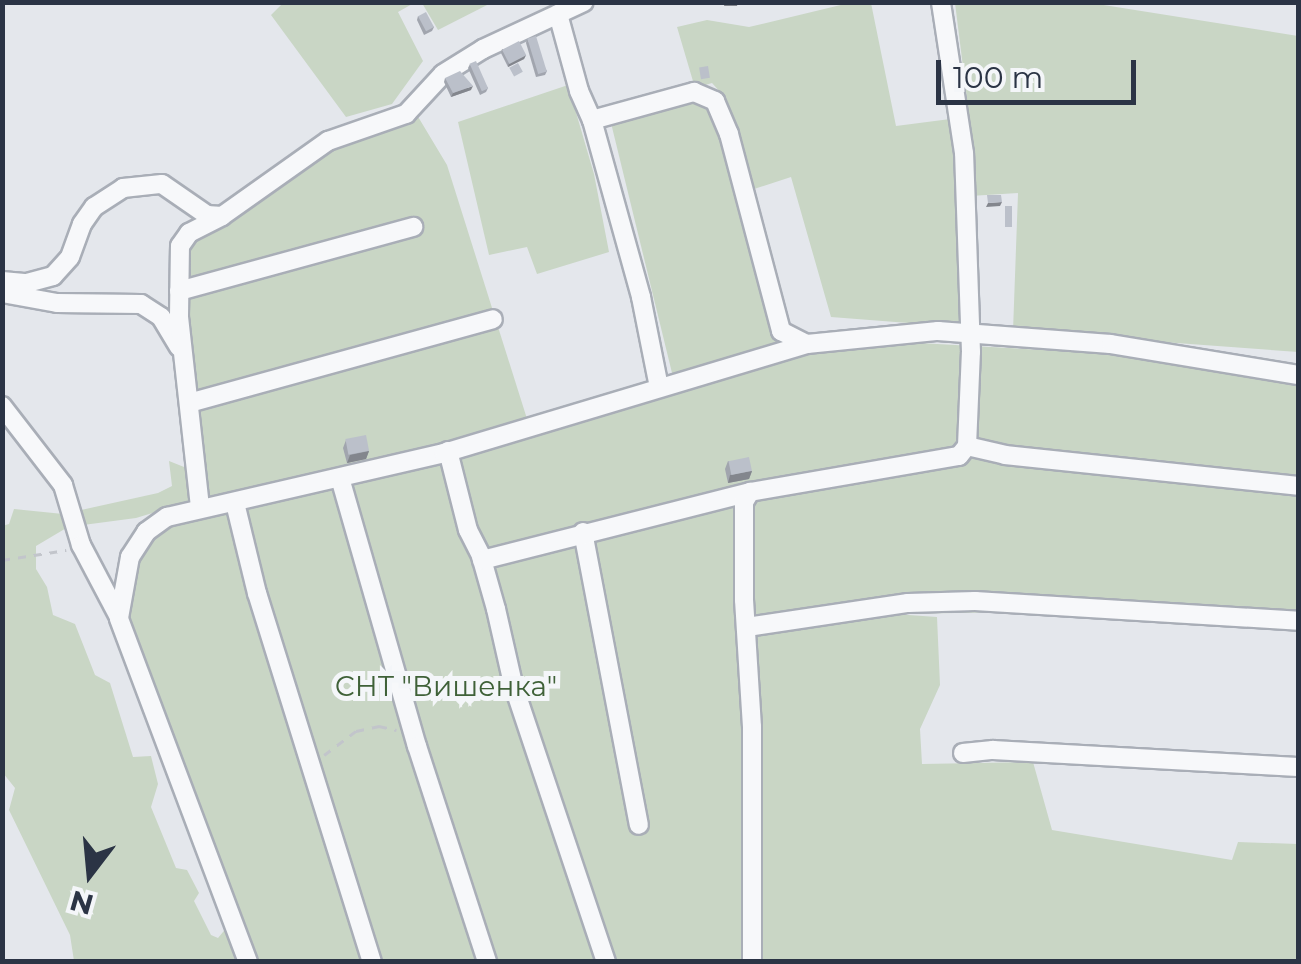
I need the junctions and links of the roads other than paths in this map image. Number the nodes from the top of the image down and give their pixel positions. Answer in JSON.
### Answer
{"nodes":[{"id":1,"x":584,"y":2,"type":"edge"},
{"id":2,"x":941,"y":2,"type":"edge"},
{"id":3,"x":558,"y":14,"type":"junction"},
{"id":4,"x":592,"y":120,"type":"junction"},
{"id":5,"x":222,"y":216,"type":"junction"},
{"id":6,"x":413,"y":227,"type":"dead end"},
{"id":7,"x":2,"y":280,"type":"edge"},
{"id":8,"x":179,"y":291,"type":"junction"},
{"id":9,"x":2,"y":292,"type":"edge"},
{"id":10,"x":493,"y":318,"type":"dead end"},
{"id":11,"x":970,"y":333,"type":"junction"},
{"id":12,"x":807,"y":344,"type":"junction"},
{"id":13,"x":183,"y":357,"type":"junction"},
{"id":14,"x":1298,"y":375,"type":"edge"},
{"id":15,"x":658,"y":387,"type":"junction"},
{"id":16,"x":188,"y":403,"type":"junction"},
{"id":17,"x":2,"y":406,"type":"edge"},
{"id":18,"x":967,"y":446,"type":"junction"},
{"id":19,"x":448,"y":451,"type":"junction"},
{"id":20,"x":340,"y":478,"type":"junction"},
{"id":21,"x":1298,"y":486,"type":"edge"},
{"id":22,"x":750,"y":492,"type":"junction"},
{"id":23,"x":235,"y":502,"type":"junction"},
{"id":24,"x":200,"y":508,"type":"junction"},
{"id":25,"x":584,"y":532,"type":"junction"},
{"id":26,"x":482,"y":560,"type":"junction"},
{"id":27,"x":119,"y":618,"type":"junction"},
{"id":28,"x":1298,"y":621,"type":"edge"},
{"id":29,"x":747,"y":627,"type":"junction"},
{"id":30,"x":963,"y":753,"type":"dead end"},
{"id":31,"x":1298,"y":767,"type":"edge"},
{"id":32,"x":640,"y":825,"type":"dead end"},
{"id":33,"x":248,"y":962,"type":"edge"},
{"id":34,"x":372,"y":962,"type":"edge"},
{"id":35,"x":487,"y":962,"type":"edge"},
{"id":36,"x":606,"y":962,"type":"edge"},
{"id":37,"x":752,"y":962,"type":"edge"}],
"edges":[{"from":1,"to":3,"type":"street"},
{"from":2,"to":11,"type":"street"},
{"from":3,"to":4,"type":"street"},
{"from":3,"to":5,"type":"street"},
{"from":4,"to":12,"type":"street"},
{"from":4,"to":15,"type":"street"},
{"from":5,"to":7,"type":"street"},
{"from":5,"to":8,"type":"street"},
{"from":6,"to":8,"type":"street"},
{"from":8,"to":13,"type":"street"},
{"from":9,"to":13,"type":"street"},
{"from":10,"to":16,"type":"street"},
{"from":11,"to":12,"type":"street"},
{"from":11,"to":14,"type":"street"},
{"from":11,"to":18,"type":"street"},
{"from":12,"to":15,"type":"street"},
{"from":13,"to":16,"type":"street"},
{"from":15,"to":19,"type":"street"},
{"from":16,"to":24,"type":"street"},
{"from":17,"to":27,"type":"street"},
{"from":18,"to":21,"type":"street"},
{"from":18,"to":22,"type":"street"},
{"from":19,"to":20,"type":"street"},
{"from":19,"to":26,"type":"street"},
{"from":20,"to":23,"type":"street"},
{"from":20,"to":35,"type":"street"},
{"from":22,"to":25,"type":"street"},
{"from":22,"to":29,"type":"street"},
{"from":23,"to":24,"type":"street"},
{"from":23,"to":34,"type":"street"},
{"from":24,"to":27,"type":"street"},
{"from":25,"to":26,"type":"street"},
{"from":25,"to":32,"type":"street"},
{"from":26,"to":36,"type":"street"},
{"from":27,"to":33,"type":"street"},
{"from":28,"to":29,"type":"street"},
{"from":29,"to":37,"type":"street"},
{"from":30,"to":31,"type":"street"}]}
